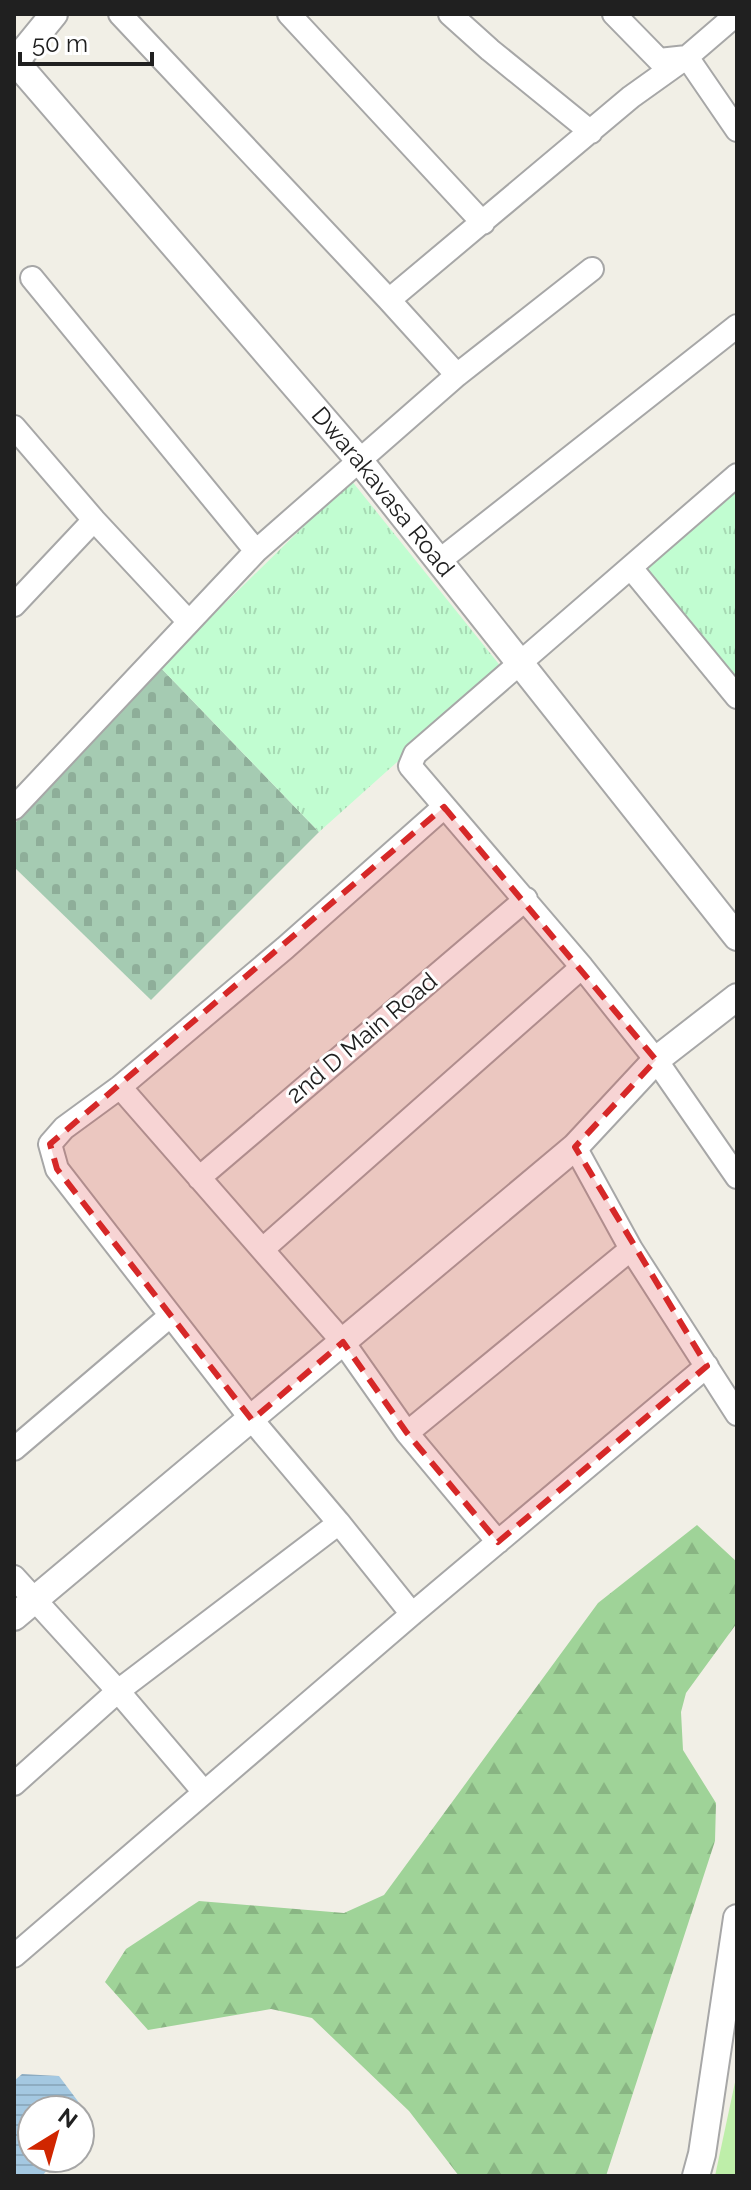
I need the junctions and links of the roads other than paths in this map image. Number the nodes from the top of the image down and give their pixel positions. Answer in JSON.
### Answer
{"nodes":[{"id":1,"x":54,"y":14,"type":"edge"},
{"id":2,"x":120,"y":14,"type":"edge"},
{"id":3,"x":289,"y":14,"type":"edge"},
{"id":4,"x":450,"y":14,"type":"edge"},
{"id":5,"x":614,"y":14,"type":"edge"},
{"id":6,"x":728,"y":17,"type":"edge"},
{"id":7,"x":687,"y":57,"type":"junction"},
{"id":8,"x":14,"y":62,"type":"edge"},
{"id":9,"x":737,"y":130,"type":"edge"},
{"id":10,"x":591,"y":132,"type":"junction"},
{"id":11,"x":483,"y":223,"type":"junction"},
{"id":12,"x":592,"y":269,"type":"dead end"},
{"id":13,"x":32,"y":278,"type":"dead end"},
{"id":14,"x":389,"y":300,"type":"junction"},
{"id":15,"x":737,"y":326,"type":"edge"},
{"id":16,"x":457,"y":375,"type":"junction"},
{"id":17,"x":14,"y":427,"type":"edge"},
{"id":18,"x":359,"y":460,"type":"junction"},
{"id":19,"x":737,"y":475,"type":"edge"},
{"id":20,"x":94,"y":520,"type":"junction"},
{"id":21,"x":256,"y":551,"type":"junction"},
{"id":22,"x":439,"y":561,"type":"junction"},
{"id":23,"x":631,"y":568,"type":"junction"},
{"id":24,"x":14,"y":605,"type":"edge"},
{"id":25,"x":189,"y":622,"type":"junction"},
{"id":26,"x":519,"y":664,"type":"junction"},
{"id":27,"x":737,"y":697,"type":"edge"},
{"id":28,"x":444,"y":807,"type":"junction"},
{"id":29,"x":14,"y":808,"type":"edge"},
{"id":30,"x":526,"y":899,"type":"junction"},
{"id":31,"x":737,"y":937,"type":"edge"},
{"id":32,"x":582,"y":967,"type":"junction"},
{"id":33,"x":737,"y":997,"type":"edge"},
{"id":34,"x":656,"y":1060,"type":"junction"},
{"id":35,"x":120,"y":1087,"type":"junction"},
{"id":36,"x":575,"y":1147,"type":"junction"},
{"id":37,"x":737,"y":1177,"type":"edge"},
{"id":38,"x":199,"y":1178,"type":"junction"},
{"id":39,"x":263,"y":1249,"type":"junction"},
{"id":40,"x":631,"y":1249,"type":"junction"},
{"id":41,"x":170,"y":1316,"type":"junction"},
{"id":42,"x":343,"y":1342,"type":"junction"},
{"id":43,"x":707,"y":1366,"type":"junction"},
{"id":44,"x":737,"y":1414,"type":"edge"},
{"id":45,"x":252,"y":1420,"type":"junction"},
{"id":46,"x":407,"y":1433,"type":"junction"},
{"id":47,"x":14,"y":1449,"type":"edge"},
{"id":48,"x":339,"y":1523,"type":"junction"},
{"id":49,"x":498,"y":1542,"type":"junction"},
{"id":50,"x":14,"y":1577,"type":"edge"},
{"id":51,"x":35,"y":1600,"type":"junction"},
{"id":52,"x":412,"y":1614,"type":"junction"},
{"id":53,"x":14,"y":1617,"type":"edge"},
{"id":54,"x":118,"y":1691,"type":"junction"},
{"id":55,"x":14,"y":1784,"type":"edge"},
{"id":56,"x":204,"y":1792,"type":"junction"},
{"id":57,"x":737,"y":1918,"type":"edge"},
{"id":58,"x":14,"y":1956,"type":"edge"},
{"id":59,"x":696,"y":2176,"type":"edge"}],
"edges":[{"from":1,"to":8,"type":"street"},
{"from":2,"to":14,"type":"street"},
{"from":3,"to":11,"type":"street"},
{"from":4,"to":10,"type":"street"},
{"from":5,"to":7,"type":"street"},
{"from":6,"to":7,"type":"street"},
{"from":7,"to":9,"type":"street"},
{"from":7,"to":10,"type":"street"},
{"from":8,"to":18,"type":"street","name":"Dwarakavasa Road"},
{"from":10,"to":11,"type":"street"},
{"from":11,"to":14,"type":"street"},
{"from":12,"to":16,"type":"street"},
{"from":13,"to":21,"type":"street"},
{"from":14,"to":16,"type":"street"},
{"from":15,"to":22,"type":"street"},
{"from":16,"to":18,"type":"street"},
{"from":17,"to":20,"type":"street"},
{"from":18,"to":21,"type":"street"},
{"from":18,"to":22,"type":"street","name":"Dwarakavasa Road"},
{"from":19,"to":23,"type":"street"},
{"from":20,"to":24,"type":"street"},
{"from":20,"to":25,"type":"street"},
{"from":21,"to":25,"type":"street"},
{"from":22,"to":26,"type":"street","name":"Dwarakavasa Road"},
{"from":23,"to":26,"type":"street"},
{"from":23,"to":27,"type":"street"},
{"from":25,"to":29,"type":"street"},
{"from":26,"to":28,"type":"street"},
{"from":26,"to":31,"type":"street","name":"Dwarakavasa Road"},
{"from":28,"to":30,"type":"street"},
{"from":28,"to":35,"type":"street"},
{"from":30,"to":32,"type":"street"},
{"from":30,"to":38,"type":"street","name":"2nd D Main Road"},
{"from":32,"to":34,"type":"street"},
{"from":32,"to":39,"type":"street"},
{"from":33,"to":34,"type":"street"},
{"from":34,"to":36,"type":"street"},
{"from":34,"to":37,"type":"street"},
{"from":35,"to":38,"type":"street"},
{"from":35,"to":41,"type":"street"},
{"from":36,"to":40,"type":"street"},
{"from":36,"to":42,"type":"street"},
{"from":38,"to":39,"type":"street"},
{"from":39,"to":42,"type":"street"},
{"from":40,"to":43,"type":"street"},
{"from":40,"to":46,"type":"street"},
{"from":41,"to":45,"type":"street"},
{"from":41,"to":47,"type":"street"},
{"from":42,"to":45,"type":"street"},
{"from":42,"to":46,"type":"street"},
{"from":43,"to":44,"type":"street"},
{"from":43,"to":49,"type":"street"},
{"from":45,"to":48,"type":"street"},
{"from":45,"to":51,"type":"street"},
{"from":46,"to":49,"type":"street"},
{"from":48,"to":52,"type":"street"},
{"from":48,"to":54,"type":"street"},
{"from":49,"to":52,"type":"street"},
{"from":50,"to":51,"type":"street"},
{"from":51,"to":53,"type":"street"},
{"from":51,"to":54,"type":"street"},
{"from":52,"to":56,"type":"street"},
{"from":54,"to":55,"type":"street"},
{"from":54,"to":56,"type":"street"},
{"from":56,"to":58,"type":"street"},
{"from":57,"to":59,"type":"street"}]}
